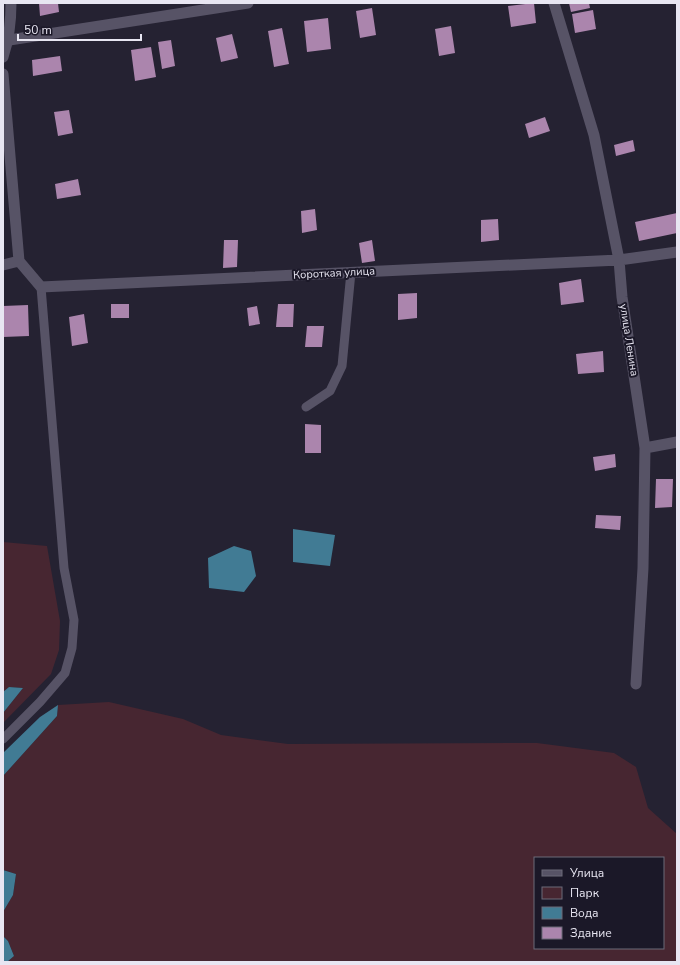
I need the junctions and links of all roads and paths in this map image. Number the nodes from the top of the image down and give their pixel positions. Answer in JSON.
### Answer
{"nodes":[{"id":1,"x":11,"y":3,"type":"edge"},
{"id":2,"x":248,"y":3,"type":"edge"},
{"id":3,"x":554,"y":3,"type":"edge"},
{"id":4,"x":6,"y":41,"type":"edge"},
{"id":5,"x":3,"y":57,"type":"edge"},
{"id":6,"x":3,"y":74,"type":"edge"},
{"id":7,"x":677,"y":252,"type":"edge"},
{"id":8,"x":619,"y":260,"type":"junction"},
{"id":9,"x":19,"y":261,"type":"junction"},
{"id":10,"x":3,"y":265,"type":"edge"},
{"id":11,"x":352,"y":272,"type":"junction"},
{"id":12,"x":41,"y":287,"type":"junction"},
{"id":13,"x":306,"y":407,"type":"dead end"},
{"id":14,"x":677,"y":442,"type":"edge"},
{"id":15,"x":646,"y":448,"type":"junction"},
{"id":16,"x":636,"y":684,"type":"dead end"},
{"id":17,"x":3,"y":739,"type":"edge"}],
"edges":[{"from":1,"to":4,"type":"street"},
{"from":2,"to":4,"type":"street"},
{"from":3,"to":8,"type":"street","name":"улица Ленина"},
{"from":4,"to":5,"type":"street"},
{"from":6,"to":9,"type":"street"},
{"from":7,"to":8,"type":"street","name":"Короткая улица"},
{"from":8,"to":11,"type":"street","name":"Короткая улица"},
{"from":8,"to":15,"type":"street","name":"улица Ленина"},
{"from":9,"to":10,"type":"street"},
{"from":9,"to":12,"type":"street"},
{"from":11,"to":12,"type":"street","name":"Короткая улица"},
{"from":11,"to":13,"type":"lane"},
{"from":12,"to":17,"type":"lane"},
{"from":14,"to":15,"type":"street"},
{"from":15,"to":16,"type":"street","name":"улица Ленина"}]}
